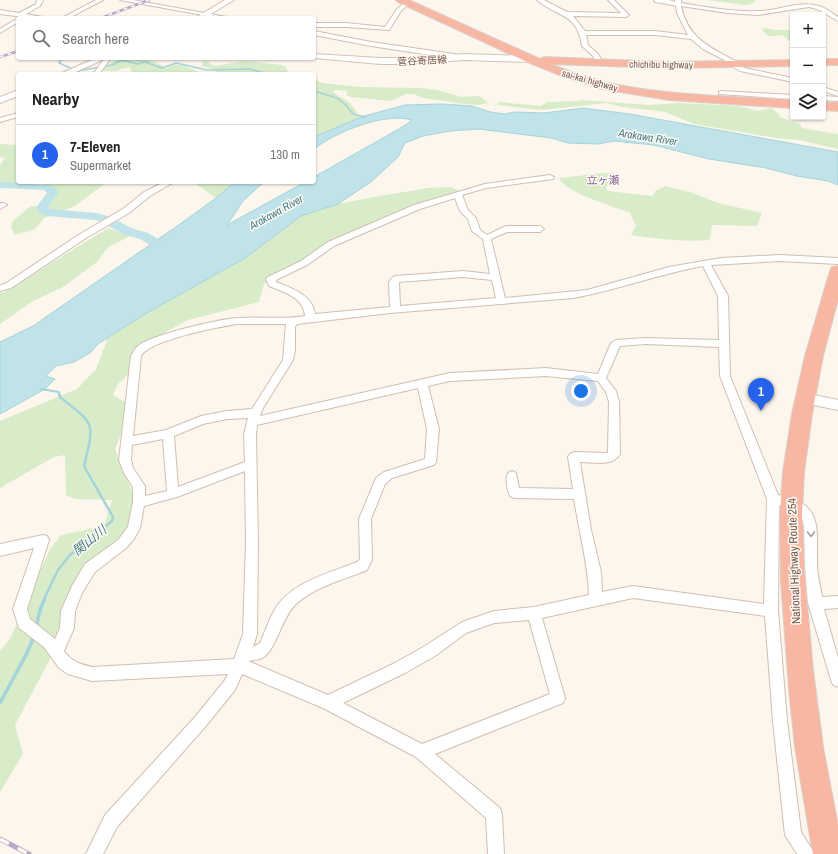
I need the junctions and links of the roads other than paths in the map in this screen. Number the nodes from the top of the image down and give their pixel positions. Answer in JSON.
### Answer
{"nodes":[{"id":1,"x":40,"y":0,"type":"edge"},
{"id":2,"x":100,"y":0,"type":"edge"},
{"id":3,"x":123,"y":0,"type":"edge"},
{"id":4,"x":230,"y":0,"type":"edge"},
{"id":5,"x":540,"y":0,"type":"edge"},
{"id":6,"x":611,"y":0,"type":"edge"},
{"id":7,"x":658,"y":0,"type":"edge"},
{"id":8,"x":407,"y":1,"type":"edge"},
{"id":9,"x":678,"y":2,"type":"edge"},
{"id":10,"x":0,"y":12,"type":"edge"},
{"id":11,"x":838,"y":12,"type":"edge"},
{"id":12,"x":565,"y":14,"type":"junction"},
{"id":13,"x":829,"y":14,"type":"junction"},
{"id":14,"x":18,"y":16,"type":"edge"},
{"id":15,"x":23,"y":16,"type":"edge"},
{"id":16,"x":69,"y":16,"type":"edge"},
{"id":17,"x":202,"y":16,"type":"edge"},
{"id":18,"x":838,"y":19,"type":"edge"},
{"id":19,"x":16,"y":21,"type":"edge"},
{"id":20,"x":316,"y":25,"type":"edge"},
{"id":21,"x":0,"y":31,"type":"edge"},
{"id":22,"x":316,"y":33,"type":"edge"},
{"id":23,"x":584,"y":33,"type":"junction"},
{"id":24,"x":488,"y":37,"type":"junction"},
{"id":25,"x":692,"y":38,"type":"junction"},
{"id":26,"x":316,"y":56,"type":"edge"},
{"id":27,"x":457,"y":57,"type":"junction"},
{"id":28,"x":529,"y":59,"type":"junction"},
{"id":29,"x":98,"y":60,"type":"edge"},
{"id":30,"x":106,"y":60,"type":"edge"},
{"id":31,"x":542,"y":60,"type":"junction"},
{"id":32,"x":600,"y":62,"type":"junction"},
{"id":33,"x":826,"y":62,"type":"edge"},
{"id":34,"x":838,"y":62,"type":"edge"},
{"id":35,"x":790,"y":63,"type":"edge"},
{"id":36,"x":736,"y":64,"type":"junction"},
{"id":37,"x":69,"y":72,"type":"edge"},
{"id":38,"x":98,"y":72,"type":"edge"},
{"id":39,"x":790,"y":79,"type":"edge"},
{"id":40,"x":607,"y":84,"type":"junction"},
{"id":41,"x":826,"y":90,"type":"edge"},
{"id":42,"x":16,"y":94,"type":"edge"},
{"id":43,"x":838,"y":94,"type":"edge"},
{"id":44,"x":790,"y":97,"type":"edge"},
{"id":45,"x":725,"y":98,"type":"junction"},
{"id":46,"x":826,"y":98,"type":"edge"},
{"id":47,"x":838,"y":99,"type":"edge"},
{"id":48,"x":0,"y":100,"type":"edge"},
{"id":49,"x":790,"y":101,"type":"edge"},
{"id":50,"x":826,"y":103,"type":"edge"},
{"id":51,"x":790,"y":104,"type":"edge"},
{"id":52,"x":838,"y":104,"type":"edge"},
{"id":53,"x":826,"y":106,"type":"edge"},
{"id":54,"x":838,"y":108,"type":"edge"},
{"id":55,"x":16,"y":116,"type":"edge"},
{"id":56,"x":0,"y":120,"type":"edge"},
{"id":57,"x":550,"y":177,"type":"dead end"},
{"id":58,"x":166,"y":184,"type":"edge"},
{"id":59,"x":458,"y":194,"type":"junction"},
{"id":60,"x":540,"y":229,"type":"dead end"},
{"id":61,"x":487,"y":238,"type":"junction"},
{"id":62,"x":838,"y":261,"type":"edge"},
{"id":63,"x":706,"y":264,"type":"junction"},
{"id":64,"x":495,"y":277,"type":"junction"},
{"id":65,"x":837,"y":280,"type":"edge"},
{"id":66,"x":0,"y":288,"type":"edge"},
{"id":67,"x":501,"y":302,"type":"junction"},
{"id":68,"x":395,"y":310,"type":"junction"},
{"id":69,"x":310,"y":318,"type":"junction"},
{"id":70,"x":294,"y":321,"type":"junction"},
{"id":71,"x":723,"y":344,"type":"junction"},
{"id":72,"x":601,"y":378,"type":"junction"},
{"id":73,"x":422,"y":382,"type":"junction"},
{"id":74,"x":804,"y":398,"type":"junction"},
{"id":75,"x":838,"y":405,"type":"edge"},
{"id":76,"x":254,"y":417,"type":"junction"},
{"id":77,"x":168,"y":434,"type":"junction"},
{"id":78,"x":126,"y":442,"type":"junction"},
{"id":79,"x":251,"y":464,"type":"junction"},
{"id":80,"x":512,"y":476,"type":"dead end"},
{"id":81,"x":173,"y":494,"type":"junction"},
{"id":82,"x":580,"y":494,"type":"junction"},
{"id":83,"x":782,"y":501,"type":"junction"},
{"id":84,"x":139,"y":502,"type":"junction"},
{"id":85,"x":0,"y":550,"type":"edge"},
{"id":86,"x":596,"y":599,"type":"junction"},
{"id":87,"x":838,"y":602,"type":"edge"},
{"id":88,"x":815,"y":603,"type":"junction"},
{"id":89,"x":771,"y":610,"type":"junction"},
{"id":90,"x":534,"y":613,"type":"junction"},
{"id":91,"x":53,"y":646,"type":"junction"},
{"id":92,"x":241,"y":660,"type":"junction"},
{"id":93,"x":838,"y":680,"type":"edge"},
{"id":94,"x":328,"y":703,"type":"junction"},
{"id":95,"x":421,"y":752,"type":"junction"},
{"id":96,"x":94,"y":854,"type":"edge"},
{"id":97,"x":496,"y":854,"type":"edge"},
{"id":98,"x":807,"y":854,"type":"edge"},
{"id":99,"x":828,"y":854,"type":"edge"}],
"edges":[{"from":1,"to":15,"type":"street"},
{"from":2,"to":16,"type":"street"},
{"from":3,"to":17,"type":"street"},
{"from":4,"to":17,"type":"main road"},
{"from":5,"to":12,"type":"street"},
{"from":6,"to":12,"type":"street"},
{"from":7,"to":9,"type":"main road"},
{"from":8,"to":20,"type":"street"},
{"from":8,"to":24,"type":"highway","name":"sai-kai highway"},
{"from":9,"to":13,"type":"street"},
{"from":9,"to":25,"type":"street"},
{"from":10,"to":14,"type":"street"},
{"from":11,"to":13,"type":"street"},
{"from":12,"to":23,"type":"street"},
{"from":13,"to":18,"type":"street"},
{"from":19,"to":21,"type":"street"},
{"from":22,"to":27,"type":"street"},
{"from":23,"to":25,"type":"street"},
{"from":23,"to":32,"type":"street"},
{"from":24,"to":28,"type":"highway","name":"sai-kai highway"},
{"from":24,"to":31,"type":"highway","name":"sai-kai highway"},
{"from":25,"to":36,"type":"street"},
{"from":26,"to":27,"type":"main road","name":"菅谷寄居線"},
{"from":27,"to":28,"type":"main road","name":"菅谷寄居線"},
{"from":28,"to":31,"type":"highway","name":"chichibu highway"},
{"from":28,"to":40,"type":"highway","name":"sai-kai highway"},
{"from":29,"to":37,"type":"main road"},
{"from":30,"to":38,"type":"street"},
{"from":31,"to":32,"type":"highway","name":"chichibu highway"},
{"from":31,"to":40,"type":"highway","name":"sai-kai highway"},
{"from":32,"to":36,"type":"highway","name":"chichibu highway"},
{"from":33,"to":34,"type":"highway"},
{"from":35,"to":36,"type":"highway","name":"chichibu highway"},
{"from":36,"to":39,"type":"street"},
{"from":40,"to":45,"type":"highway","name":"sai-kai highway"},
{"from":41,"to":43,"type":"street"},
{"from":42,"to":48,"type":"main road"},
{"from":44,"to":45,"type":"street"},
{"from":45,"to":49,"type":"highway","name":"sai-kai highway"},
{"from":45,"to":51,"type":"highway","name":"sai-kai highway"},
{"from":46,"to":47,"type":"street"},
{"from":50,"to":52,"type":"highway"},
{"from":53,"to":54,"type":"highway"},
{"from":55,"to":56,"type":"street"},
{"from":57,"to":59,"type":"street"},
{"from":58,"to":66,"type":"street"},
{"from":59,"to":61,"type":"street"},
{"from":59,"to":69,"type":"street"},
{"from":60,"to":61,"type":"street"},
{"from":61,"to":64,"type":"street"},
{"from":62,"to":63,"type":"street"},
{"from":63,"to":67,"type":"street"},
{"from":63,"to":71,"type":"street"},
{"from":64,"to":67,"type":"street"},
{"from":64,"to":68,"type":"street"},
{"from":65,"to":74,"type":"highway","name":"National Highway Route 254"},
{"from":67,"to":68,"type":"street"},
{"from":68,"to":69,"type":"street"},
{"from":69,"to":70,"type":"street"},
{"from":70,"to":76,"type":"street"},
{"from":70,"to":78,"type":"street"},
{"from":71,"to":72,"type":"street"},
{"from":71,"to":83,"type":"street"},
{"from":72,"to":73,"type":"street"},
{"from":72,"to":82,"type":"street"},
{"from":73,"to":76,"type":"street"},
{"from":73,"to":92,"type":"street"},
{"from":74,"to":75,"type":"main road"},
{"from":74,"to":83,"type":"highway","name":"National Highway Route 254"},
{"from":76,"to":77,"type":"street"},
{"from":76,"to":79,"type":"street"},
{"from":77,"to":78,"type":"street"},
{"from":77,"to":81,"type":"street"},
{"from":78,"to":84,"type":"street"},
{"from":79,"to":81,"type":"street"},
{"from":79,"to":92,"type":"street"},
{"from":80,"to":82,"type":"street"},
{"from":81,"to":84,"type":"street"},
{"from":82,"to":86,"type":"street"},
{"from":83,"to":88,"type":"street","one_way":true},
{"from":83,"to":89,"type":"street"},
{"from":83,"to":99,"type":"highway","name":"National Highway Route 254"},
{"from":84,"to":91,"type":"street"},
{"from":85,"to":91,"type":"street"},
{"from":86,"to":89,"type":"street"},
{"from":86,"to":90,"type":"street"},
{"from":87,"to":88,"type":"street"},
{"from":88,"to":93,"type":"street"},
{"from":89,"to":98,"type":"street"},
{"from":90,"to":94,"type":"street"},
{"from":90,"to":95,"type":"street"},
{"from":91,"to":92,"type":"street"},
{"from":92,"to":94,"type":"street"},
{"from":92,"to":96,"type":"street"},
{"from":94,"to":95,"type":"street"},
{"from":95,"to":97,"type":"street"}]}
